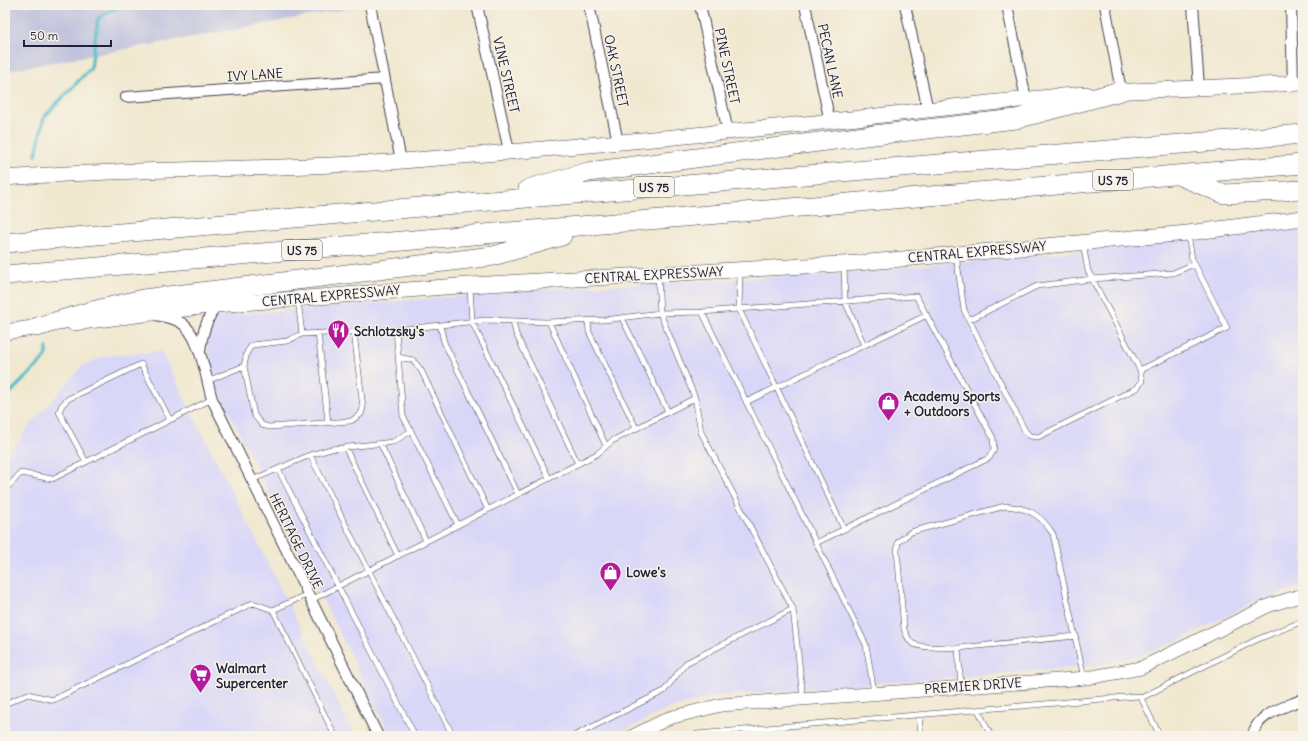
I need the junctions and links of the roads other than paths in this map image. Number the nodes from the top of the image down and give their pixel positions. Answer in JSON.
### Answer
{"nodes":[{"id":1,"x":370,"y":5,"type":"edge"},
{"id":2,"x":477,"y":5,"type":"edge"},
{"id":3,"x":589,"y":5,"type":"edge"},
{"id":4,"x":700,"y":5,"type":"edge"},
{"id":5,"x":805,"y":5,"type":"edge"},
{"id":6,"x":905,"y":5,"type":"edge"},
{"id":7,"x":1007,"y":5,"type":"edge"},
{"id":8,"x":1104,"y":5,"type":"edge"},
{"id":9,"x":1193,"y":5,"type":"edge"},
{"id":10,"x":1291,"y":5,"type":"edge"},
{"id":11,"x":385,"y":79,"type":"junction"},
{"id":12,"x":1298,"y":83,"type":"edge"},
{"id":13,"x":1200,"y":87,"type":"junction"},
{"id":14,"x":1121,"y":91,"type":"junction"},
{"id":15,"x":126,"y":98,"type":"dead end"},
{"id":16,"x":1026,"y":99,"type":"junction"},
{"id":17,"x":928,"y":110,"type":"junction"},
{"id":18,"x":830,"y":122,"type":"junction"},
{"id":19,"x":728,"y":132,"type":"junction"},
{"id":20,"x":1303,"y":134,"type":"edge"},
{"id":21,"x":618,"y":142,"type":"junction"},
{"id":22,"x":509,"y":151,"type":"junction"},
{"id":23,"x":401,"y":161,"type":"junction"},
{"id":24,"x":1303,"y":164,"type":"edge"},
{"id":25,"x":1177,"y":175,"type":"junction"},
{"id":26,"x":5,"y":178,"type":"edge"},
{"id":27,"x":1303,"y":190,"type":"edge"},
{"id":28,"x":490,"y":201,"type":"junction"},
{"id":29,"x":1303,"y":218,"type":"edge"},
{"id":30,"x":600,"y":224,"type":"junction"},
{"id":31,"x":1188,"y":233,"type":"junction"},
{"id":32,"x":1083,"y":242,"type":"junction"},
{"id":33,"x":5,"y":243,"type":"edge"},
{"id":34,"x":956,"y":254,"type":"junction"},
{"id":35,"x":844,"y":264,"type":"junction"},
{"id":36,"x":1194,"y":264,"type":"junction"},
{"id":37,"x":740,"y":270,"type":"junction"},
{"id":38,"x":658,"y":274,"type":"junction"},
{"id":39,"x":5,"y":275,"type":"edge"},
{"id":40,"x":1092,"y":279,"type":"junction"},
{"id":41,"x":470,"y":285,"type":"junction"},
{"id":42,"x":298,"y":298,"type":"junction"},
{"id":43,"x":845,"y":301,"type":"junction"},
{"id":44,"x":216,"y":305,"type":"junction"},
{"id":45,"x":739,"y":309,"type":"junction"},
{"id":46,"x":702,"y":312,"type":"junction"},
{"id":47,"x":152,"y":313,"type":"junction"},
{"id":48,"x":660,"y":313,"type":"junction"},
{"id":49,"x":928,"y":315,"type":"junction"},
{"id":50,"x":622,"y":318,"type":"junction"},
{"id":51,"x":969,"y":320,"type":"junction"},
{"id":52,"x":513,"y":321,"type":"junction"},
{"id":53,"x":588,"y":321,"type":"junction"},
{"id":54,"x":472,"y":322,"type":"junction"},
{"id":55,"x":549,"y":322,"type":"junction"},
{"id":56,"x":440,"y":325,"type":"junction"},
{"id":57,"x":37,"y":328,"type":"junction"},
{"id":58,"x":396,"y":330,"type":"junction"},
{"id":59,"x":5,"y":332,"type":"edge"},
{"id":60,"x":354,"y":332,"type":"junction"},
{"id":61,"x":318,"y":333,"type":"junction"},
{"id":62,"x":302,"y":334,"type":"junction"},
{"id":63,"x":864,"y":345,"type":"junction"},
{"id":64,"x":200,"y":354,"type":"junction"},
{"id":65,"x":398,"y":357,"type":"junction"},
{"id":66,"x":244,"y":366,"type":"junction"},
{"id":67,"x":1140,"y":370,"type":"junction"},
{"id":68,"x":206,"y":381,"type":"junction"},
{"id":69,"x":777,"y":388,"type":"junction"},
{"id":70,"x":695,"y":398,"type":"junction"},
{"id":71,"x":212,"y":399,"type":"junction"},
{"id":72,"x":746,"y":402,"type":"junction"},
{"id":73,"x":668,"y":412,"type":"junction"},
{"id":74,"x":170,"y":420,"type":"junction"},
{"id":75,"x":328,"y":422,"type":"junction"},
{"id":76,"x":636,"y":428,"type":"junction"},
{"id":77,"x":411,"y":432,"type":"junction"},
{"id":78,"x":381,"y":445,"type":"junction"},
{"id":79,"x":606,"y":446,"type":"junction"},
{"id":80,"x":345,"y":447,"type":"junction"},
{"id":81,"x":310,"y":455,"type":"junction"},
{"id":82,"x":86,"y":462,"type":"junction"},
{"id":83,"x":578,"y":464,"type":"junction"},
{"id":84,"x":278,"y":469,"type":"junction"},
{"id":85,"x":549,"y":478,"type":"junction"},
{"id":86,"x":252,"y":480,"type":"junction"},
{"id":87,"x":5,"y":490,"type":"edge"},
{"id":88,"x":518,"y":494,"type":"junction"},
{"id":89,"x":488,"y":510,"type":"junction"},
{"id":90,"x":458,"y":525,"type":"junction"},
{"id":91,"x":844,"y":529,"type":"junction"},
{"id":92,"x":426,"y":541,"type":"junction"},
{"id":93,"x":816,"y":543,"type":"junction"},
{"id":94,"x":398,"y":556,"type":"junction"},
{"id":95,"x":369,"y":571,"type":"junction"},
{"id":96,"x":338,"y":586,"type":"junction"},
{"id":97,"x":1303,"y":595,"type":"edge"},
{"id":98,"x":309,"y":597,"type":"junction"},
{"id":99,"x":793,"y":609,"type":"junction"},
{"id":100,"x":273,"y":610,"type":"junction"},
{"id":101,"x":1303,"y":620,"type":"edge"},
{"id":102,"x":1076,"y":636,"type":"junction"},
{"id":103,"x":958,"y":648,"type":"junction"},
{"id":104,"x":1084,"y":678,"type":"junction"},
{"id":105,"x":961,"y":687,"type":"junction"},
{"id":106,"x":874,"y":693,"type":"junction"},
{"id":107,"x":1141,"y":698,"type":"junction"},
{"id":108,"x":803,"y":699,"type":"junction"},
{"id":109,"x":1303,"y":699,"type":"edge"},
{"id":110,"x":5,"y":704,"type":"edge"},
{"id":111,"x":978,"y":710,"type":"junction"},
{"id":112,"x":919,"y":715,"type":"junction"},
{"id":113,"x":335,"y":736,"type":"edge"},
{"id":114,"x":378,"y":736,"type":"edge"},
{"id":115,"x":415,"y":736,"type":"edge"},
{"id":116,"x":453,"y":736,"type":"edge"},
{"id":117,"x":574,"y":736,"type":"edge"},
{"id":118,"x":633,"y":736,"type":"edge"},
{"id":119,"x":693,"y":736,"type":"edge"},
{"id":120,"x":922,"y":736,"type":"edge"},
{"id":121,"x":991,"y":736,"type":"edge"},
{"id":122,"x":1160,"y":736,"type":"edge"},
{"id":123,"x":1253,"y":736,"type":"edge"}],
"edges":[{"from":1,"to":11,"type":"street"},
{"from":2,"to":22,"type":"street","name":"VINE STREET"},
{"from":3,"to":21,"type":"street","name":"OAK STREET"},
{"from":4,"to":19,"type":"street","name":"PINE STREET"},
{"from":5,"to":18,"type":"street","name":"PECAN LANE"},
{"from":6,"to":17,"type":"street"},
{"from":7,"to":16,"type":"street"},
{"from":8,"to":14,"type":"street"},
{"from":9,"to":13,"type":"street"},
{"from":10,"to":12,"type":"street"},
{"from":11,"to":15,"type":"street","name":"IVY LANE"},
{"from":11,"to":23,"type":"street"},
{"from":12,"to":13,"type":"main road"},
{"from":13,"to":14,"type":"main road"},
{"from":14,"to":16,"type":"main road"},
{"from":14,"to":28,"type":"highway"},
{"from":16,"to":17,"type":"main road"},
{"from":17,"to":18,"type":"main road"},
{"from":18,"to":19,"type":"main road"},
{"from":19,"to":21,"type":"main road"},
{"from":20,"to":28,"type":"highway","number":"US 75"},
{"from":21,"to":22,"type":"main road"},
{"from":22,"to":23,"type":"main road"},
{"from":23,"to":26,"type":"main road"},
{"from":24,"to":25,"type":"highway","number":"US 75"},
{"from":25,"to":27,"type":"highway"},
{"from":25,"to":30,"type":"highway","number":"US 75"},
{"from":28,"to":33,"type":"highway","number":"US 75"},
{"from":29,"to":31,"type":"main road","name":"CENTRAL EXPRESSWAY"},
{"from":30,"to":39,"type":"highway","number":"US 75"},
{"from":30,"to":57,"type":"highway"},
{"from":31,"to":32,"type":"main road","name":"CENTRAL EXPRESSWAY"},
{"from":31,"to":36,"type":"lane"},
{"from":32,"to":34,"type":"main road","name":"CENTRAL EXPRESSWAY"},
{"from":32,"to":40,"type":"lane"},
{"from":34,"to":35,"type":"main road","name":"CENTRAL EXPRESSWAY"},
{"from":34,"to":51,"type":"lane"},
{"from":35,"to":37,"type":"main road","name":"CENTRAL EXPRESSWAY"},
{"from":35,"to":43,"type":"lane"},
{"from":36,"to":40,"type":"lane"},
{"from":36,"to":67,"type":"lane"},
{"from":37,"to":38,"type":"main road","name":"CENTRAL EXPRESSWAY"},
{"from":37,"to":45,"type":"lane"},
{"from":38,"to":41,"type":"main road","name":"CENTRAL EXPRESSWAY"},
{"from":38,"to":48,"type":"lane"},
{"from":40,"to":51,"type":"lane"},
{"from":40,"to":67,"type":"lane"},
{"from":41,"to":42,"type":"main road","name":"CENTRAL EXPRESSWAY"},
{"from":41,"to":54,"type":"lane"},
{"from":42,"to":44,"type":"main road","name":"CENTRAL EXPRESSWAY"},
{"from":42,"to":62,"type":"lane"},
{"from":43,"to":45,"type":"lane"},
{"from":43,"to":49,"type":"lane"},
{"from":43,"to":63,"type":"lane"},
{"from":44,"to":47,"type":"main road","name":"CENTRAL EXPRESSWAY"},
{"from":44,"to":64,"type":"street","name":"HERITAGE DRIVE"},
{"from":45,"to":46,"type":"lane"},
{"from":45,"to":69,"type":"lane"},
{"from":46,"to":48,"type":"lane"},
{"from":46,"to":72,"type":"lane"},
{"from":47,"to":57,"type":"main road","name":"CENTRAL EXPRESSWAY"},
{"from":47,"to":64,"type":"street","name":"HERITAGE DRIVE"},
{"from":48,"to":50,"type":"lane"},
{"from":48,"to":70,"type":"lane"},
{"from":49,"to":63,"type":"lane"},
{"from":49,"to":91,"type":"lane"},
{"from":50,"to":53,"type":"lane"},
{"from":50,"to":73,"type":"lane"},
{"from":51,"to":67,"type":"lane"},
{"from":52,"to":54,"type":"lane"},
{"from":52,"to":55,"type":"lane"},
{"from":52,"to":83,"type":"lane"},
{"from":53,"to":55,"type":"lane"},
{"from":53,"to":76,"type":"lane"},
{"from":54,"to":56,"type":"lane"},
{"from":54,"to":85,"type":"lane"},
{"from":55,"to":79,"type":"lane"},
{"from":56,"to":58,"type":"lane"},
{"from":56,"to":88,"type":"lane"},
{"from":57,"to":59,"type":"main road","name":"CENTRAL EXPRESSWAY"},
{"from":58,"to":60,"type":"lane"},
{"from":58,"to":65,"type":"lane"},
{"from":60,"to":61,"type":"lane"},
{"from":60,"to":75,"type":"lane"},
{"from":61,"to":62,"type":"lane"},
{"from":61,"to":75,"type":"lane"},
{"from":62,"to":66,"type":"lane"},
{"from":63,"to":69,"type":"lane"},
{"from":64,"to":68,"type":"street","name":"HERITAGE DRIVE"},
{"from":65,"to":77,"type":"lane"},
{"from":65,"to":89,"type":"lane"},
{"from":66,"to":68,"type":"lane"},
{"from":66,"to":75,"type":"lane"},
{"from":68,"to":71,"type":"street","name":"HERITAGE DRIVE"},
{"from":69,"to":72,"type":"lane"},
{"from":69,"to":91,"type":"lane"},
{"from":70,"to":73,"type":"lane"},
{"from":70,"to":99,"type":"lane"},
{"from":71,"to":74,"type":"lane"},
{"from":71,"to":86,"type":"street","name":"HERITAGE DRIVE"},
{"from":72,"to":93,"type":"lane"},
{"from":73,"to":76,"type":"lane"},
{"from":74,"to":82,"type":"lane"},
{"from":74,"to":82,"type":"lane"},
{"from":76,"to":79,"type":"lane"},
{"from":77,"to":78,"type":"lane"},
{"from":77,"to":90,"type":"lane"},
{"from":78,"to":80,"type":"lane"},
{"from":78,"to":92,"type":"lane"},
{"from":79,"to":83,"type":"lane"},
{"from":80,"to":81,"type":"lane"},
{"from":80,"to":94,"type":"lane"},
{"from":81,"to":84,"type":"lane"},
{"from":81,"to":95,"type":"lane"},
{"from":82,"to":87,"type":"lane"},
{"from":83,"to":85,"type":"lane"},
{"from":84,"to":86,"type":"lane"},
{"from":84,"to":96,"type":"lane"},
{"from":85,"to":88,"type":"lane"},
{"from":86,"to":98,"type":"street","name":"HERITAGE DRIVE"},
{"from":88,"to":89,"type":"lane"},
{"from":89,"to":90,"type":"lane"},
{"from":90,"to":92,"type":"lane"},
{"from":91,"to":93,"type":"lane"},
{"from":92,"to":94,"type":"lane"},
{"from":93,"to":106,"type":"lane"},
{"from":94,"to":95,"type":"lane"},
{"from":95,"to":96,"type":"lane"},
{"from":95,"to":116,"type":"lane"},
{"from":96,"to":98,"type":"lane"},
{"from":96,"to":115,"type":"lane"},
{"from":97,"to":104,"type":"street","name":"PREMIER DRIVE"},
{"from":98,"to":100,"type":"lane"},
{"from":98,"to":114,"type":"street","name":"HERITAGE DRIVE"},
{"from":99,"to":108,"type":"lane"},
{"from":99,"to":117,"type":"lane"},
{"from":100,"to":110,"type":"lane"},
{"from":100,"to":113,"type":"lane"},
{"from":101,"to":107,"type":"lane"},
{"from":102,"to":103,"type":"lane"},
{"from":102,"to":103,"type":"lane"},
{"from":102,"to":104,"type":"lane"},
{"from":103,"to":105,"type":"lane"},
{"from":104,"to":105,"type":"street","name":"PREMIER DRIVE"},
{"from":105,"to":106,"type":"street","name":"PREMIER DRIVE"},
{"from":106,"to":108,"type":"street","name":"PREMIER DRIVE"},
{"from":107,"to":111,"type":"lane"},
{"from":107,"to":122,"type":"lane"},
{"from":108,"to":118,"type":"street","name":"PREMIER DRIVE"},
{"from":109,"to":123,"type":"street"},
{"from":111,"to":112,"type":"lane"},
{"from":111,"to":121,"type":"lane"},
{"from":112,"to":119,"type":"lane"},
{"from":112,"to":120,"type":"lane"}]}
